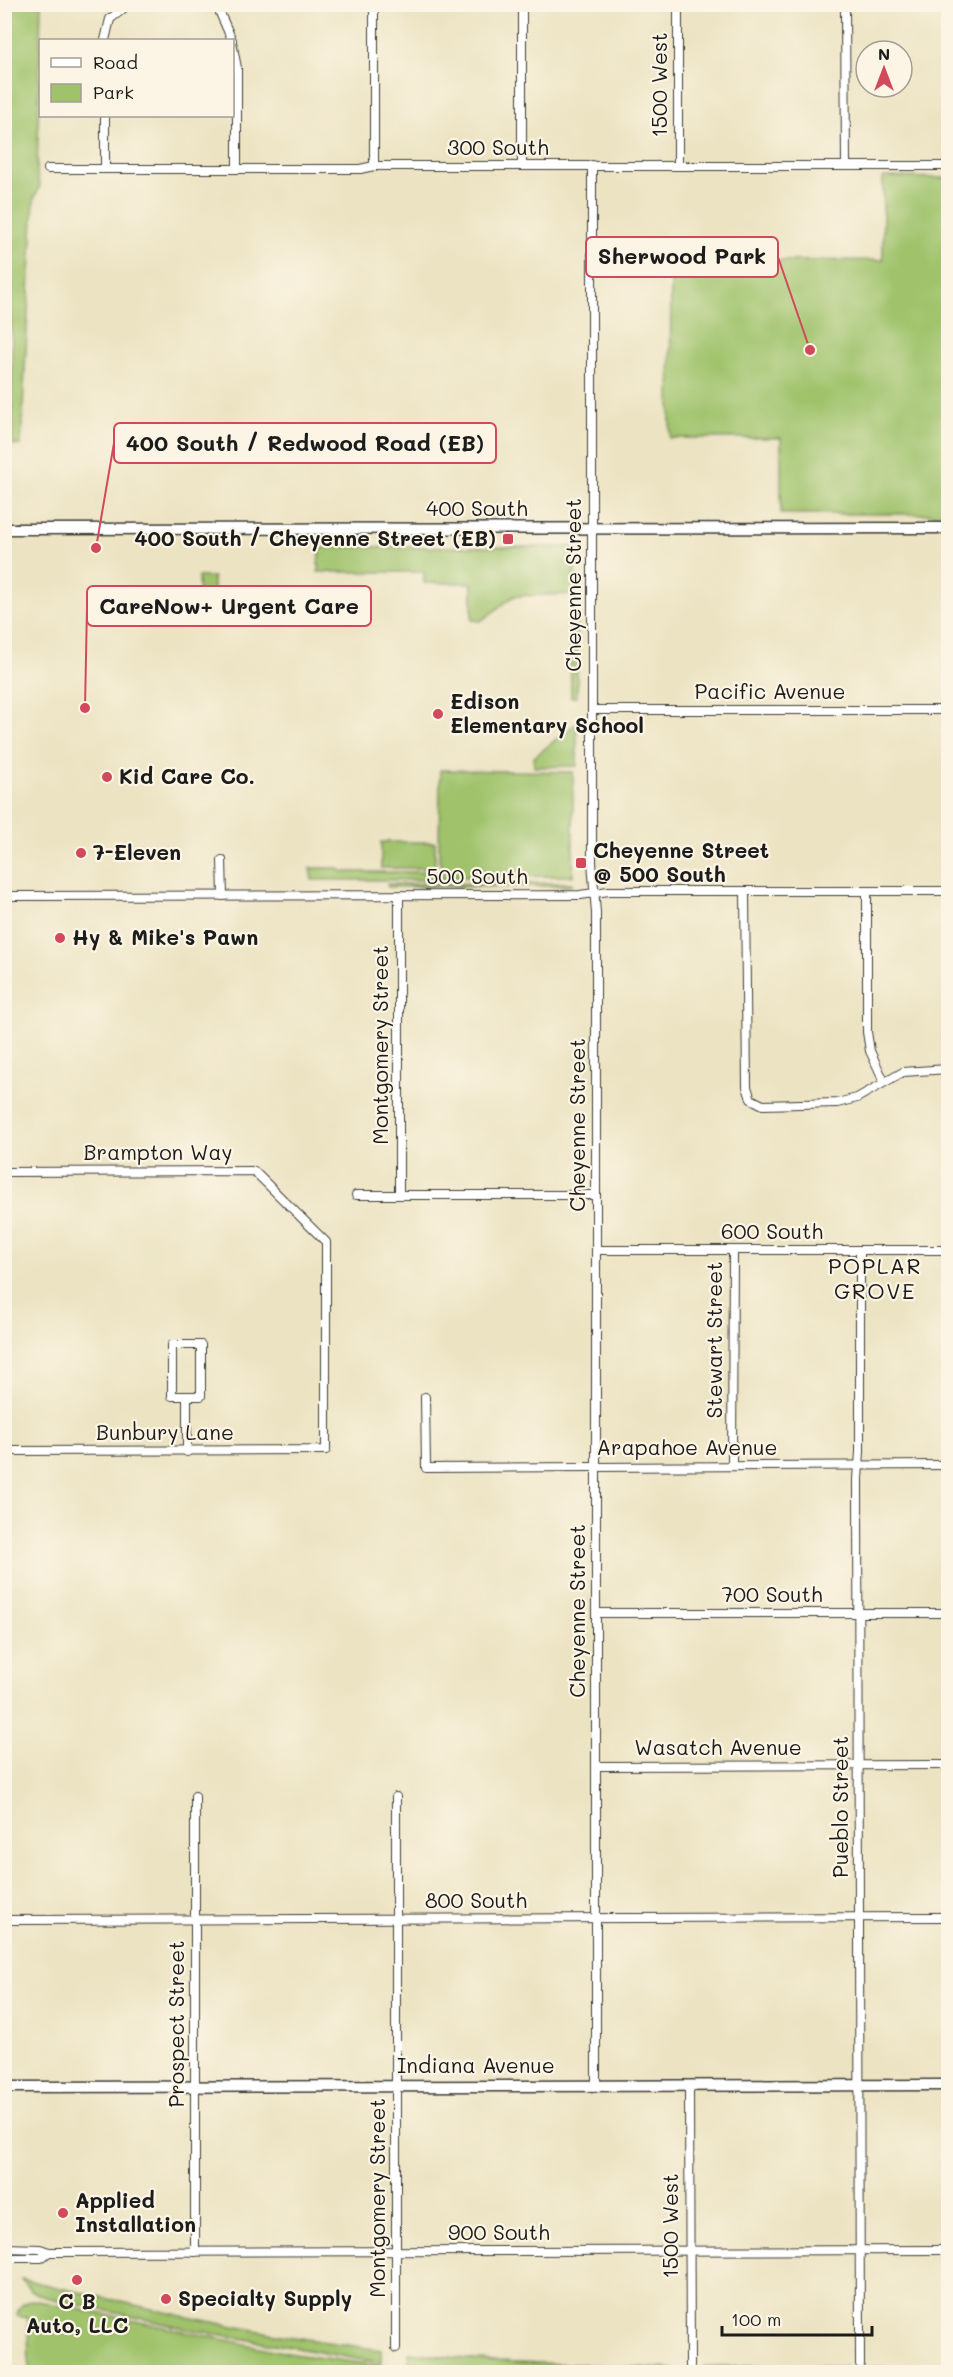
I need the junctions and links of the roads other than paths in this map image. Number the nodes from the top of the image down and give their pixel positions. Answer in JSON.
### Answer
{"nodes":[{"id":1,"x":129,"y":4,"type":"edge"},
{"id":2,"x":216,"y":4,"type":"edge"},
{"id":3,"x":374,"y":4,"type":"edge"},
{"id":4,"x":522,"y":4,"type":"edge"},
{"id":5,"x":678,"y":4,"type":"edge"},
{"id":6,"x":845,"y":4,"type":"edge"},
{"id":7,"x":105,"y":39,"type":"edge"},
{"id":8,"x":231,"y":39,"type":"edge"},
{"id":9,"x":234,"y":52,"type":"edge"},
{"id":10,"x":105,"y":117,"type":"edge"},
{"id":11,"x":592,"y":165,"type":"junction"},
{"id":12,"x":678,"y":165,"type":"junction"},
{"id":13,"x":846,"y":165,"type":"junction"},
{"id":14,"x":374,"y":166,"type":"junction"},
{"id":15,"x":522,"y":166,"type":"junction"},
{"id":16,"x":948,"y":166,"type":"edge"},
{"id":17,"x":48,"y":169,"type":"dead end"},
{"id":18,"x":105,"y":169,"type":"junction"},
{"id":19,"x":237,"y":169,"type":"junction"},
{"id":20,"x":592,"y":528,"type":"junction"},
{"id":21,"x":948,"y":528,"type":"edge"},
{"id":22,"x":4,"y":529,"type":"edge"},
{"id":23,"x":592,"y":710,"type":"junction"},
{"id":24,"x":948,"y":710,"type":"edge"},
{"id":25,"x":222,"y":860,"type":"dead end"},
{"id":26,"x":745,"y":891,"type":"junction"},
{"id":27,"x":867,"y":891,"type":"junction"},
{"id":28,"x":948,"y":891,"type":"edge"},
{"id":29,"x":593,"y":894,"type":"junction"},
{"id":30,"x":4,"y":896,"type":"edge"},
{"id":31,"x":223,"y":896,"type":"junction"},
{"id":32,"x":399,"y":896,"type":"junction"},
{"id":33,"x":948,"y":1069,"type":"edge"},
{"id":34,"x":884,"y":1081,"type":"junction"},
{"id":35,"x":4,"y":1172,"type":"edge"},
{"id":36,"x":357,"y":1195,"type":"dead end"},
{"id":37,"x":399,"y":1195,"type":"junction"},
{"id":38,"x":596,"y":1195,"type":"junction"},
{"id":39,"x":596,"y":1250,"type":"junction"},
{"id":40,"x":733,"y":1250,"type":"junction"},
{"id":41,"x":860,"y":1250,"type":"junction"},
{"id":42,"x":948,"y":1250,"type":"edge"},
{"id":43,"x":187,"y":1396,"type":"junction"},
{"id":44,"x":425,"y":1397,"type":"dead end"},
{"id":45,"x":326,"y":1450,"type":"joint"},
{"id":46,"x":4,"y":1451,"type":"edge"},
{"id":47,"x":187,"y":1452,"type":"junction"},
{"id":48,"x":859,"y":1465,"type":"junction"},
{"id":49,"x":948,"y":1465,"type":"edge"},
{"id":50,"x":596,"y":1466,"type":"junction"},
{"id":51,"x":732,"y":1466,"type":"junction"},
{"id":52,"x":596,"y":1613,"type":"junction"},
{"id":53,"x":858,"y":1613,"type":"junction"},
{"id":54,"x":948,"y":1613,"type":"edge"},
{"id":55,"x":948,"y":1765,"type":"edge"},
{"id":56,"x":596,"y":1766,"type":"junction"},
{"id":57,"x":858,"y":1766,"type":"junction"},
{"id":58,"x":195,"y":1796,"type":"dead end"},
{"id":59,"x":396,"y":1797,"type":"dead end"},
{"id":60,"x":859,"y":1917,"type":"junction"},
{"id":61,"x":948,"y":1917,"type":"edge"},
{"id":62,"x":596,"y":1918,"type":"junction"},
{"id":63,"x":396,"y":1919,"type":"junction"},
{"id":64,"x":4,"y":1920,"type":"edge"},
{"id":65,"x":195,"y":1920,"type":"junction"},
{"id":66,"x":596,"y":2085,"type":"junction"},
{"id":67,"x":689,"y":2085,"type":"junction"},
{"id":68,"x":859,"y":2085,"type":"junction"},
{"id":69,"x":948,"y":2085,"type":"edge"},
{"id":70,"x":195,"y":2086,"type":"junction"},
{"id":71,"x":396,"y":2086,"type":"junction"},
{"id":72,"x":4,"y":2087,"type":"edge"},
{"id":73,"x":4,"y":2248,"type":"edge"},
{"id":74,"x":860,"y":2250,"type":"junction"},
{"id":75,"x":948,"y":2250,"type":"edge"},
{"id":76,"x":396,"y":2251,"type":"junction"},
{"id":77,"x":689,"y":2251,"type":"junction"},
{"id":78,"x":49,"y":2252,"type":"junction"},
{"id":79,"x":195,"y":2252,"type":"junction"},
{"id":80,"x":4,"y":2258,"type":"edge"},
{"id":81,"x":396,"y":2348,"type":"dead end"},
{"id":82,"x":860,"y":2364,"type":"dead end"},
{"id":83,"x":690,"y":2367,"type":"dead end"}],
"edges":[{"from":1,"to":7,"type":"street"},
{"from":2,"to":8,"type":"street"},
{"from":3,"to":14,"type":"street"},
{"from":4,"to":15,"type":"street"},
{"from":5,"to":12,"type":"street","name":"1500 West"},
{"from":6,"to":13,"type":"street"},
{"from":9,"to":19,"type":"street"},
{"from":10,"to":18,"type":"street"},
{"from":11,"to":12,"type":"street","name":"300 South"},
{"from":11,"to":15,"type":"street","name":"300 South"},
{"from":11,"to":20,"type":"street","name":"Cheyenne Street"},
{"from":12,"to":13,"type":"street","name":"300 South"},
{"from":13,"to":16,"type":"street","name":"300 South"},
{"from":14,"to":15,"type":"street","name":"300 South"},
{"from":14,"to":19,"type":"street","name":"300 South"},
{"from":17,"to":18,"type":"street","name":"300 South"},
{"from":18,"to":19,"type":"street","name":"300 South"},
{"from":20,"to":21,"type":"street","name":"400 South"},
{"from":20,"to":22,"type":"street","name":"400 South"},
{"from":20,"to":23,"type":"street","name":"Cheyenne Street"},
{"from":23,"to":24,"type":"street","name":"Pacific Avenue"},
{"from":23,"to":29,"type":"street","name":"Cheyenne Street"},
{"from":25,"to":31,"type":"street"},
{"from":26,"to":27,"type":"street","name":"500 South"},
{"from":26,"to":29,"type":"street","name":"500 South"},
{"from":26,"to":34,"type":"street"},
{"from":27,"to":28,"type":"street","name":"500 South"},
{"from":27,"to":34,"type":"street"},
{"from":29,"to":32,"type":"street","name":"500 South"},
{"from":29,"to":38,"type":"street","name":"Cheyenne Street"},
{"from":30,"to":31,"type":"street","name":"500 South"},
{"from":31,"to":32,"type":"street","name":"500 South"},
{"from":32,"to":37,"type":"street","name":"Montgomery Street"},
{"from":33,"to":34,"type":"street"},
{"from":35,"to":45,"type":"street","name":"Brampton Way"},
{"from":36,"to":37,"type":"street"},
{"from":37,"to":38,"type":"street"},
{"from":38,"to":39,"type":"street","name":"Cheyenne Street"},
{"from":39,"to":40,"type":"street","name":"600 South"},
{"from":39,"to":50,"type":"street","name":"Cheyenne Street"},
{"from":40,"to":41,"type":"street","name":"600 South"},
{"from":40,"to":51,"type":"street","name":"Stewart Street"},
{"from":41,"to":42,"type":"street","name":"600 South"},
{"from":41,"to":48,"type":"street","name":"Pueblo Street"},
{"from":43,"to":43,"type":"street"},
{"from":43,"to":47,"type":"street"},
{"from":44,"to":50,"type":"street","name":"Arapahoe Avenue"},
{"from":45,"to":47,"type":"street","name":"Bunbury Lane"},
{"from":46,"to":47,"type":"street","name":"Bunbury Lane"},
{"from":48,"to":49,"type":"street","name":"Arapahoe Avenue"},
{"from":48,"to":51,"type":"street","name":"Arapahoe Avenue"},
{"from":48,"to":53,"type":"street","name":"Pueblo Street"},
{"from":50,"to":51,"type":"street","name":"Arapahoe Avenue"},
{"from":50,"to":52,"type":"street","name":"Cheyenne Street"},
{"from":52,"to":53,"type":"street","name":"700 South"},
{"from":52,"to":56,"type":"street","name":"Cheyenne Street"},
{"from":53,"to":54,"type":"street","name":"700 South"},
{"from":53,"to":57,"type":"street","name":"Pueblo Street"},
{"from":55,"to":57,"type":"street","name":"Wasatch Avenue"},
{"from":56,"to":57,"type":"street","name":"Wasatch Avenue"},
{"from":56,"to":62,"type":"street","name":"Cheyenne Street"},
{"from":57,"to":60,"type":"street","name":"Pueblo Street"},
{"from":58,"to":65,"type":"street","name":"Prospect Street"},
{"from":59,"to":63,"type":"street","name":"Montgomery Street"},
{"from":60,"to":61,"type":"street","name":"800 South"},
{"from":60,"to":62,"type":"street","name":"800 South"},
{"from":60,"to":68,"type":"street","name":"Pueblo Street"},
{"from":62,"to":63,"type":"street","name":"800 South"},
{"from":62,"to":66,"type":"street","name":"Cheyenne Street"},
{"from":63,"to":65,"type":"street","name":"800 South"},
{"from":63,"to":71,"type":"street","name":"Montgomery Street"},
{"from":64,"to":65,"type":"street","name":"800 South"},
{"from":65,"to":70,"type":"street","name":"Prospect Street"},
{"from":66,"to":67,"type":"street","name":"Indiana Avenue"},
{"from":66,"to":71,"type":"street","name":"Indiana Avenue"},
{"from":67,"to":68,"type":"street","name":"Indiana Avenue"},
{"from":67,"to":77,"type":"street","name":"1500 West"},
{"from":68,"to":69,"type":"street","name":"Indiana Avenue"},
{"from":68,"to":74,"type":"street","name":"Pueblo Street"},
{"from":70,"to":71,"type":"street","name":"Indiana Avenue"},
{"from":70,"to":72,"type":"street","name":"Indiana Avenue"},
{"from":70,"to":79,"type":"street","name":"Prospect Street"},
{"from":71,"to":76,"type":"street","name":"Montgomery Street"},
{"from":73,"to":78,"type":"street","name":"900 South"},
{"from":74,"to":75,"type":"street","name":"900 South"},
{"from":74,"to":77,"type":"street","name":"900 South"},
{"from":74,"to":82,"type":"street","name":"Pueblo Street"},
{"from":76,"to":77,"type":"street","name":"900 South"},
{"from":76,"to":79,"type":"street","name":"900 South"},
{"from":76,"to":81,"type":"street","name":"Montgomery Street"},
{"from":77,"to":83,"type":"street","name":"1500 West"},
{"from":78,"to":79,"type":"street","name":"900 South"},
{"from":78,"to":80,"type":"street","name":"900 South"}]}
